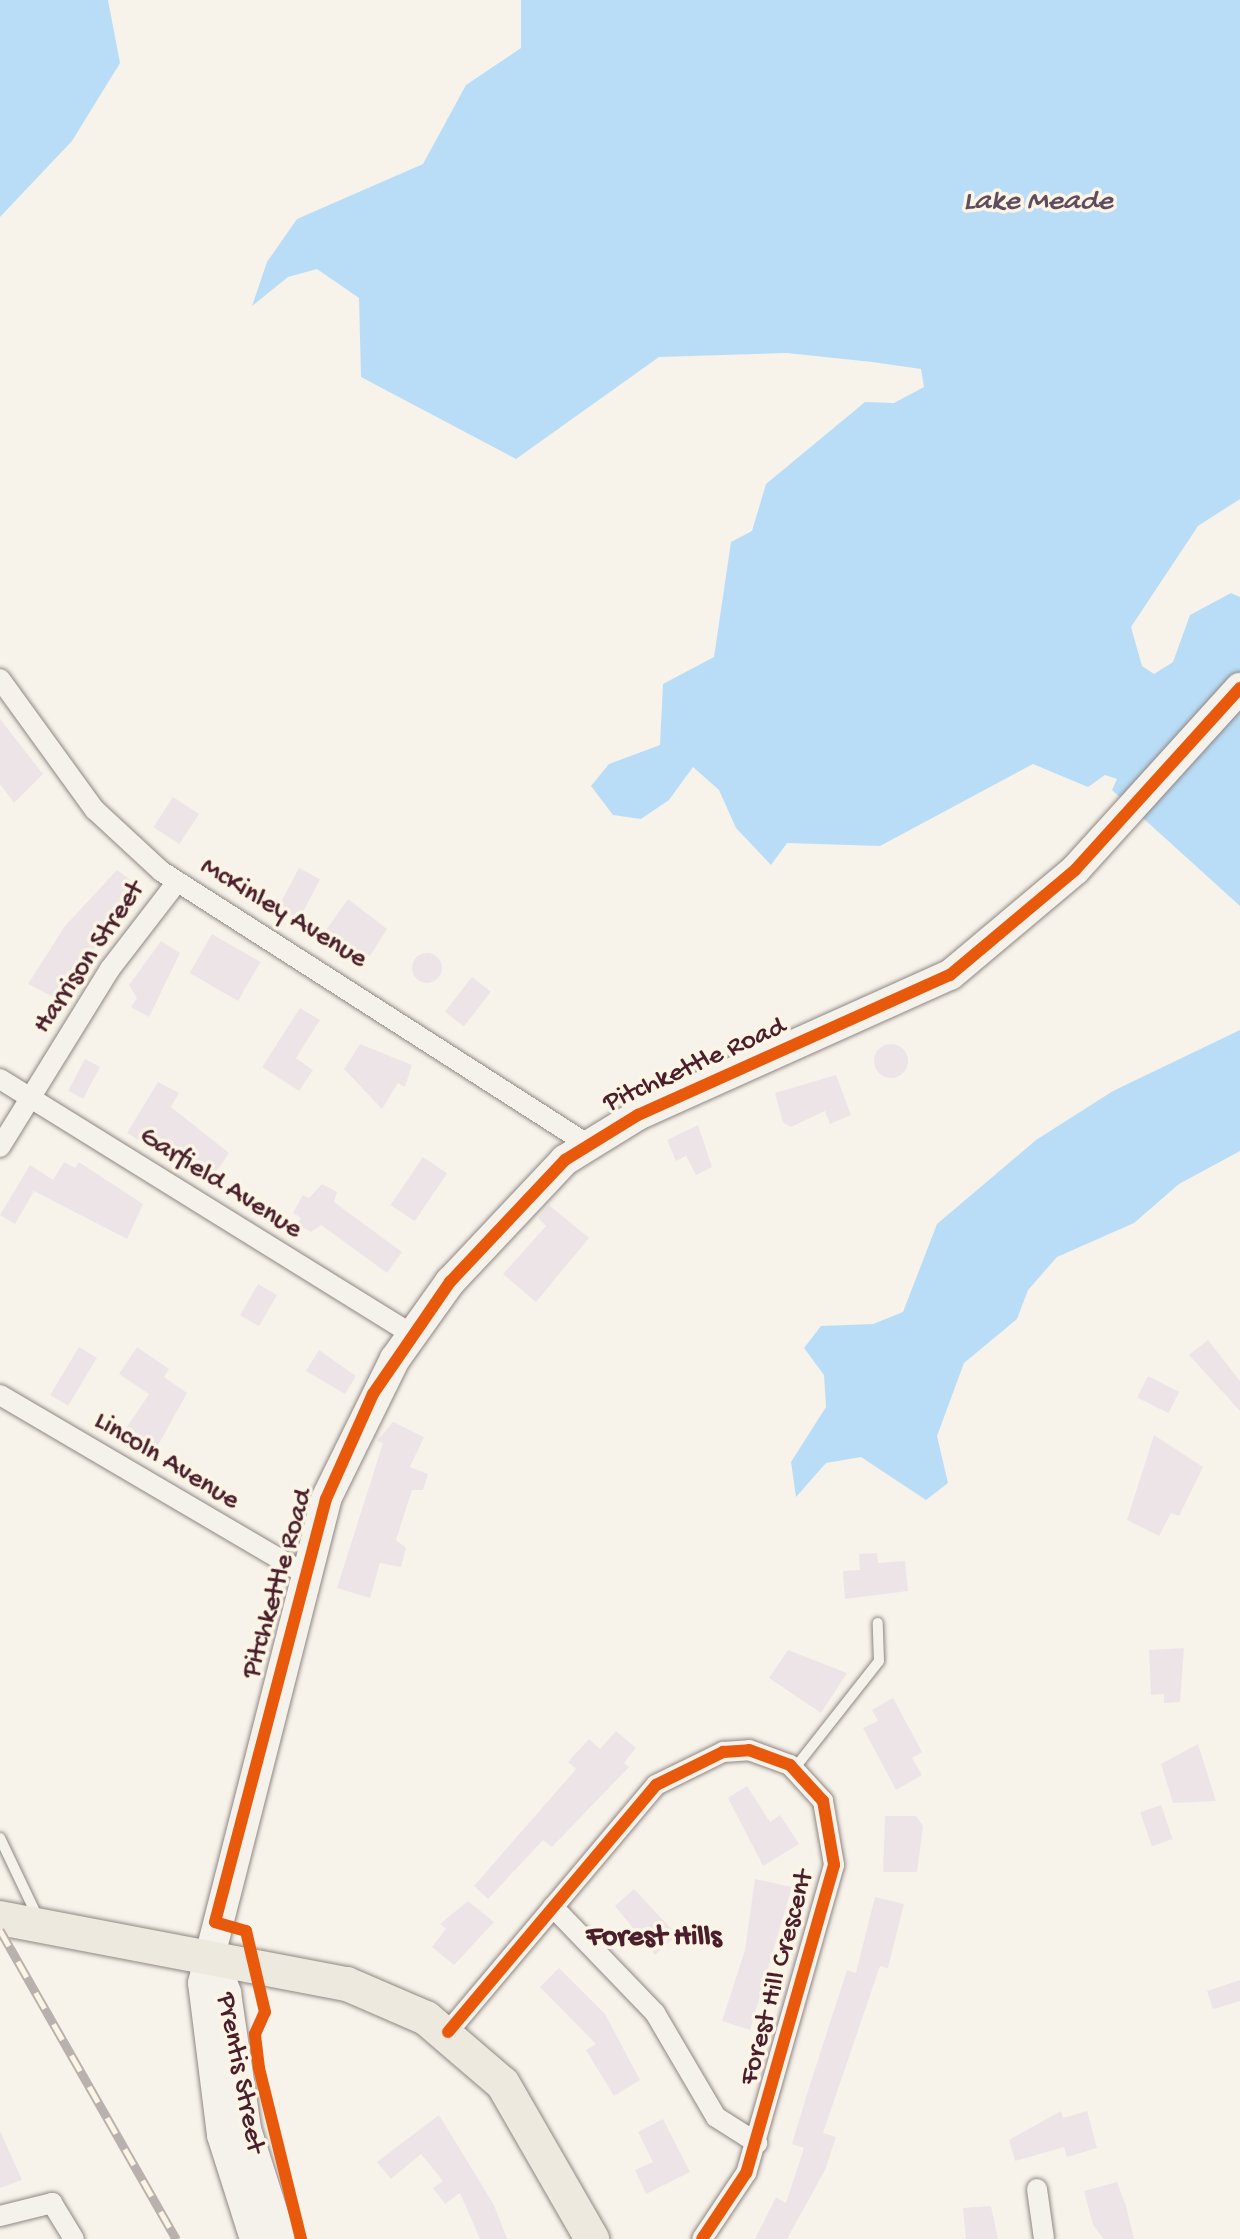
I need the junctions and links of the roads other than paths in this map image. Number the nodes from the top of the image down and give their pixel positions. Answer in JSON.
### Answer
{"nodes":[{"id":1,"x":0,"y":679,"type":"edge"},
{"id":2,"x":1240,"y":688,"type":"edge"},
{"id":3,"x":177,"y":882,"type":"junction"},
{"id":4,"x":0,"y":1079,"type":"edge"},
{"id":5,"x":30,"y":1100,"type":"junction"},
{"id":6,"x":587,"y":1144,"type":"junction"},
{"id":7,"x":0,"y":1147,"type":"edge"},
{"id":8,"x":412,"y":1334,"type":"junction"},
{"id":9,"x":0,"y":1395,"type":"edge"},
{"id":10,"x":305,"y":1574,"type":"junction"},
{"id":11,"x":878,"y":1623,"type":"dead end"},
{"id":12,"x":794,"y":1769,"type":"junction"},
{"id":13,"x":0,"y":1838,"type":"edge"},
{"id":14,"x":553,"y":1907,"type":"junction"},
{"id":15,"x":0,"y":1918,"type":"edge"},
{"id":16,"x":41,"y":1926,"type":"junction"},
{"id":17,"x":212,"y":1956,"type":"junction"},
{"id":18,"x":448,"y":2032,"type":"junction"},
{"id":19,"x":757,"y":2143,"type":"junction"},
{"id":20,"x":1037,"y":2189,"type":"dead end"},
{"id":21,"x":0,"y":2216,"type":"edge"},
{"id":22,"x":74,"y":2239,"type":"edge"},
{"id":23,"x":255,"y":2239,"type":"edge"},
{"id":24,"x":281,"y":2239,"type":"edge"},
{"id":25,"x":592,"y":2239,"type":"edge"},
{"id":26,"x":702,"y":2239,"type":"edge"},
{"id":27,"x":1044,"y":2239,"type":"edge"}],
"edges":[{"from":1,"to":3,"type":"street","name":"McKinley Avenue"},
{"from":2,"to":6,"type":"main road","name":"Pitchkettle Road"},
{"from":3,"to":5,"type":"street","name":"Harrison Street"},
{"from":3,"to":6,"type":"street","name":"McKinley Avenue"},
{"from":4,"to":5,"type":"street","name":"Garfield Avenue"},
{"from":5,"to":7,"type":"street","name":"Harrison Street"},
{"from":5,"to":8,"type":"street","name":"Garfield Avenue"},
{"from":6,"to":8,"type":"main road","name":"Pitchkettle Road"},
{"from":8,"to":10,"type":"main road","name":"Pitchkettle Road"},
{"from":9,"to":10,"type":"street","name":"Lincoln Avenue"},
{"from":10,"to":17,"type":"main road","name":"Pitchkettle Road"},
{"from":11,"to":12,"type":"lane"},
{"from":12,"to":14,"type":"street"},
{"from":12,"to":19,"type":"street","name":"Forest Hill Crescent"},
{"from":13,"to":16,"type":"lane"},
{"from":14,"to":18,"type":"street"},
{"from":14,"to":19,"type":"street"},
{"from":15,"to":16,"type":"main road"},
{"from":16,"to":17,"type":"main road"},
{"from":17,"to":18,"type":"main road"},
{"from":17,"to":23,"type":"main road","name":"Prentis Street"},
{"from":17,"to":24,"type":"main road","name":"Prentis Street"},
{"from":18,"to":25,"type":"main road"},
{"from":19,"to":26,"type":"street","name":"Forest Hill Crescent"},
{"from":20,"to":27,"type":"street"},
{"from":21,"to":22,"type":"street"}]}
